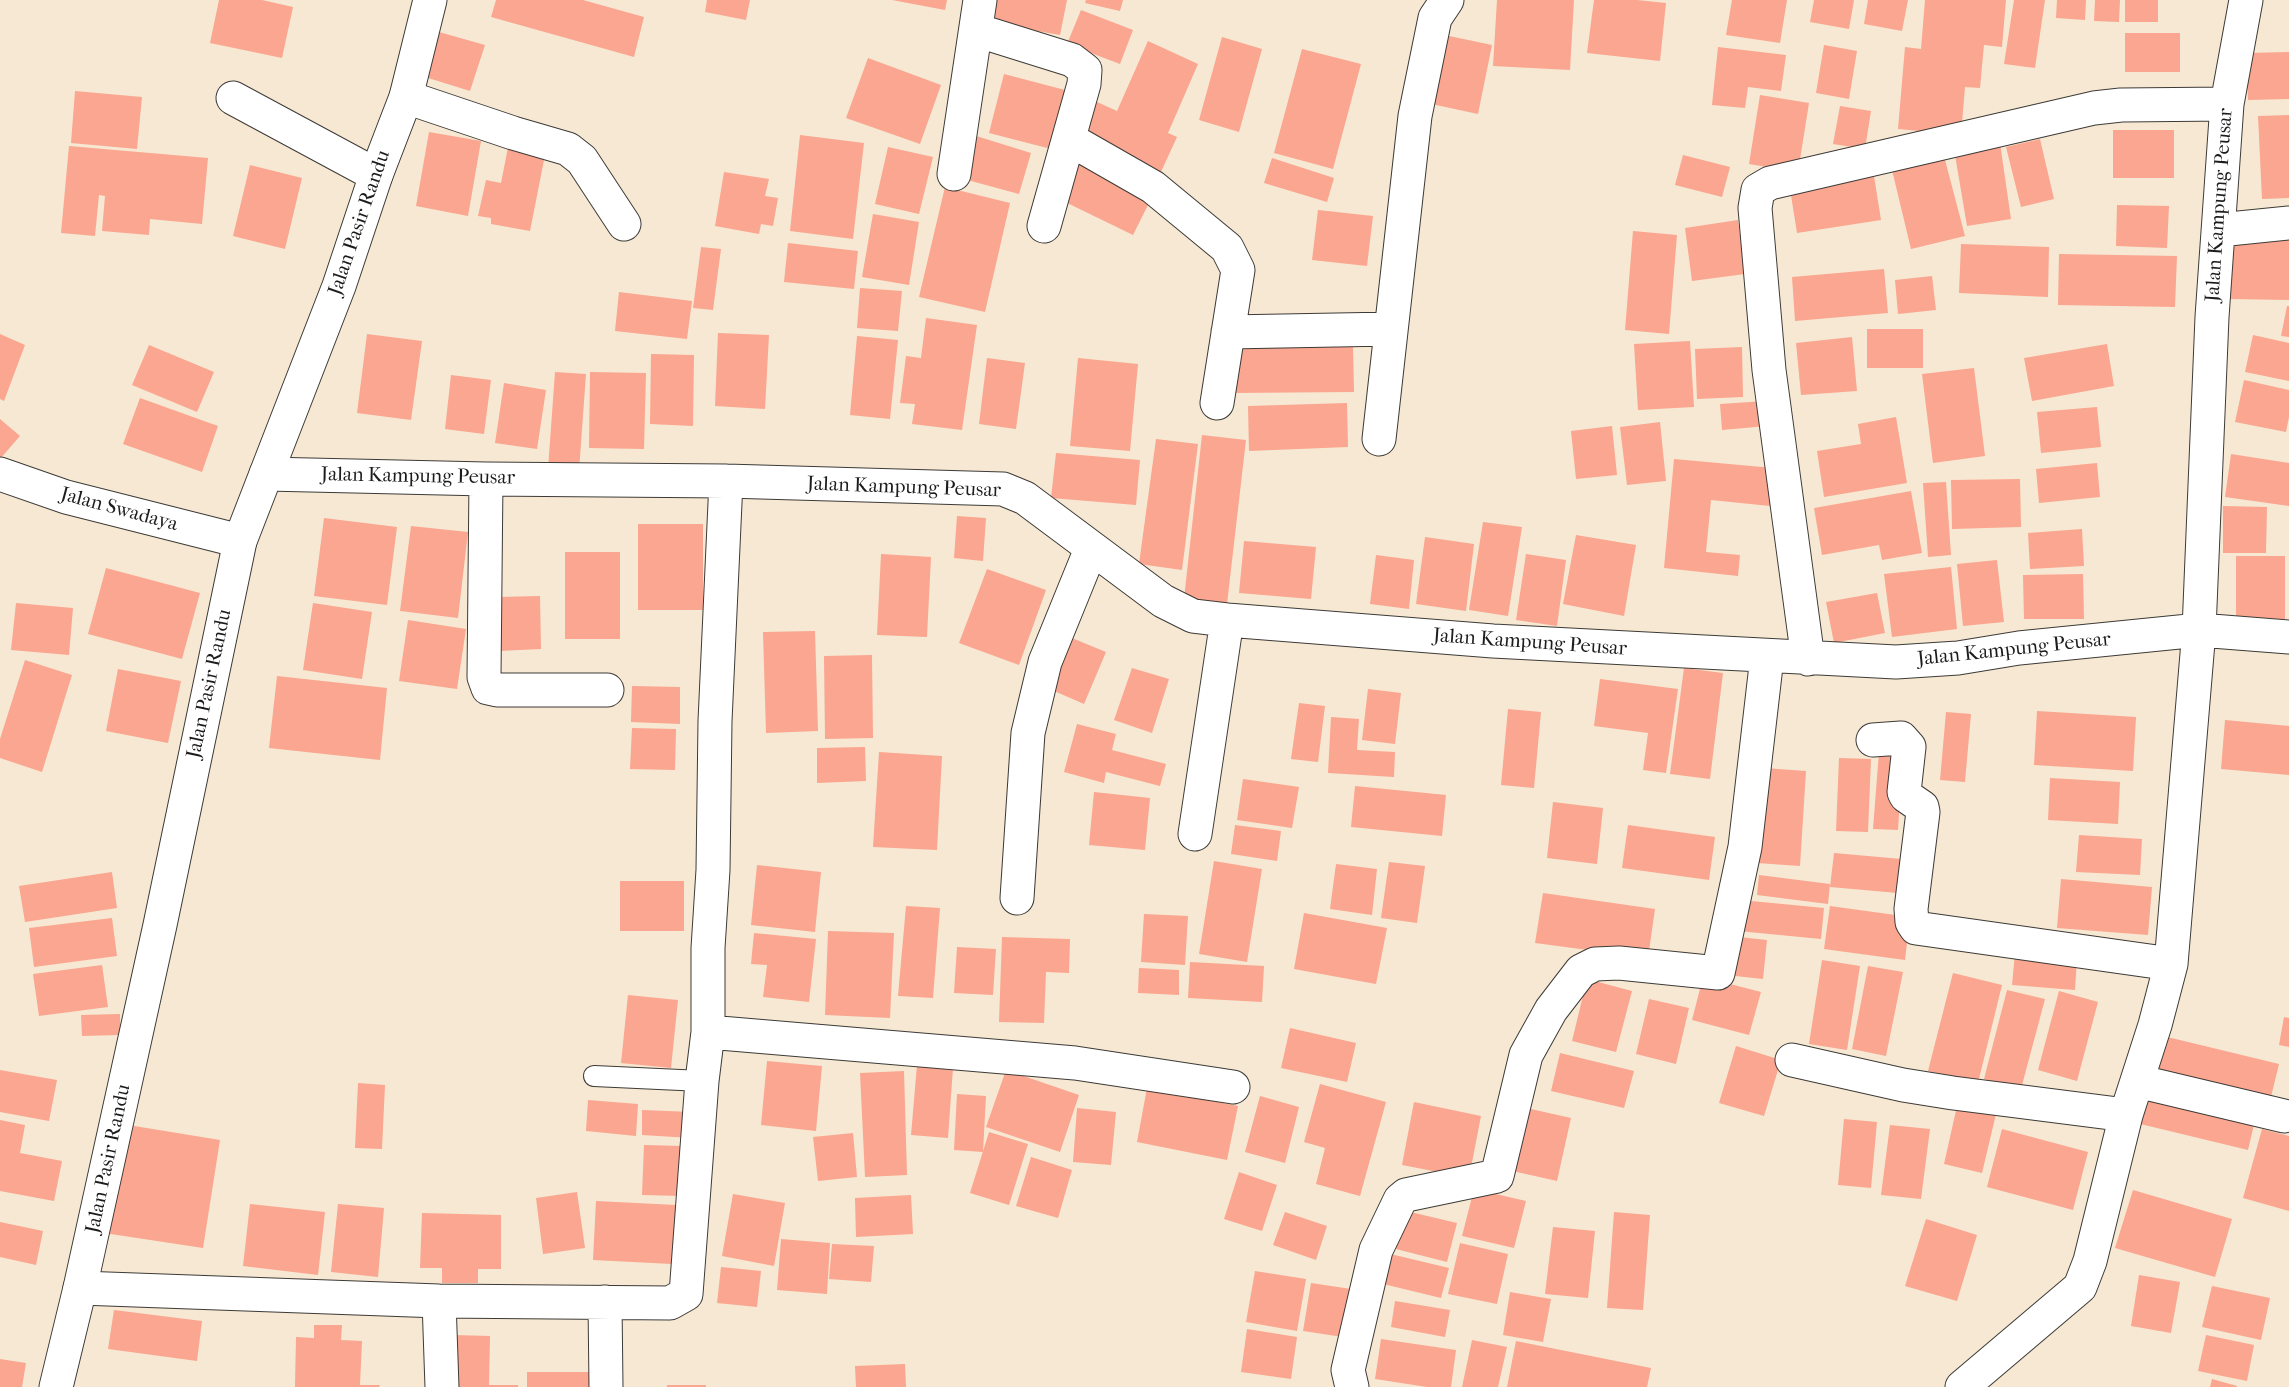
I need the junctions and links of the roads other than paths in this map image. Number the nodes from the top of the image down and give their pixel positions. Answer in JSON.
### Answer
{"nodes":[{"id":1,"x":430,"y":0,"type":"edge"},
{"id":2,"x":1447,"y":0,"type":"edge"},
{"id":3,"x":2246,"y":0,"type":"edge"},
{"id":4,"x":978,"y":15,"type":"edge"},
{"id":5,"x":406,"y":97,"type":"junction"},
{"id":6,"x":233,"y":98,"type":"dead end"},
{"id":7,"x":2227,"y":104,"type":"junction"},
{"id":8,"x":1069,"y":139,"type":"junction"},
{"id":9,"x":954,"y":174,"type":"dead end"},
{"id":10,"x":376,"y":175,"type":"junction"},
{"id":11,"x":2289,"y":223,"type":"edge"},
{"id":12,"x":624,"y":224,"type":"dead end"},
{"id":13,"x":1044,"y":226,"type":"dead end"},
{"id":14,"x":2219,"y":230,"type":"junction"},
{"id":15,"x":1391,"y":330,"type":"junction"},
{"id":16,"x":1228,"y":332,"type":"junction"},
{"id":17,"x":1217,"y":403,"type":"dead end"},
{"id":18,"x":1379,"y":439,"type":"dead end"},
{"id":19,"x":0,"y":474,"type":"edge"},
{"id":20,"x":266,"y":474,"type":"junction"},
{"id":21,"x":486,"y":479,"type":"junction"},
{"id":22,"x":726,"y":481,"type":"junction"},
{"id":23,"x":240,"y":541,"type":"junction"},
{"id":24,"x":1091,"y":549,"type":"junction"},
{"id":25,"x":1227,"y":620,"type":"junction"},
{"id":26,"x":2199,"y":630,"type":"junction"},
{"id":27,"x":2289,"y":637,"type":"edge"},
{"id":28,"x":1767,"y":657,"type":"junction"},
{"id":29,"x":1808,"y":659,"type":"junction"},
{"id":30,"x":607,"y":690,"type":"dead end"},
{"id":31,"x":1873,"y":740,"type":"dead end"},
{"id":32,"x":1195,"y":834,"type":"dead end"},
{"id":33,"x":1017,"y":898,"type":"dead end"},
{"id":34,"x":2171,"y":964,"type":"junction"},
{"id":35,"x":708,"y":1032,"type":"junction"},
{"id":36,"x":1792,"y":1060,"type":"dead end"},
{"id":37,"x":594,"y":1076,"type":"dead end"},
{"id":38,"x":702,"y":1081,"type":"junction"},
{"id":39,"x":2137,"y":1081,"type":"junction"},
{"id":40,"x":1233,"y":1087,"type":"dead end"},
{"id":41,"x":2126,"y":1115,"type":"junction"},
{"id":42,"x":2284,"y":1116,"type":"dead end"},
{"id":43,"x":80,"y":1288,"type":"junction"},
{"id":44,"x":440,"y":1301,"type":"junction"},
{"id":45,"x":605,"y":1302,"type":"junction"},
{"id":46,"x":56,"y":1387,"type":"edge"},
{"id":47,"x":442,"y":1387,"type":"edge"},
{"id":48,"x":606,"y":1387,"type":"edge"},
{"id":49,"x":1352,"y":1387,"type":"edge"},
{"id":50,"x":1962,"y":1387,"type":"edge"}],
"edges":[{"from":1,"to":5,"type":"street","name":"Jalan Pasir Randu"},
{"from":2,"to":15,"type":"street"},
{"from":3,"to":7,"type":"street","name":"Jalan Kampung Peusar"},
{"from":4,"to":8,"type":"street"},
{"from":4,"to":9,"type":"street"},
{"from":5,"to":10,"type":"street","name":"Jalan Pasir Randu"},
{"from":5,"to":12,"type":"street"},
{"from":6,"to":10,"type":"street"},
{"from":7,"to":14,"type":"street","name":"Jalan Kampung Peusar"},
{"from":7,"to":29,"type":"street"},
{"from":8,"to":13,"type":"street"},
{"from":8,"to":16,"type":"street"},
{"from":10,"to":20,"type":"street","name":"Jalan Pasir Randu"},
{"from":11,"to":14,"type":"street"},
{"from":14,"to":26,"type":"street","name":"Jalan Kampung Peusar"},
{"from":15,"to":16,"type":"street"},
{"from":15,"to":18,"type":"street"},
{"from":16,"to":17,"type":"street"},
{"from":19,"to":23,"type":"street","name":"Jalan Swadaya"},
{"from":20,"to":21,"type":"street","name":"Jalan Kampung Peusar"},
{"from":20,"to":23,"type":"street","name":"Jalan Pasir Randu"},
{"from":21,"to":22,"type":"street","name":"Jalan Kampung Peusar"},
{"from":21,"to":30,"type":"street"},
{"from":22,"to":24,"type":"street","name":"Jalan Kampung Peusar"},
{"from":22,"to":35,"type":"street"},
{"from":23,"to":43,"type":"street","name":"Jalan Pasir Randu"},
{"from":24,"to":25,"type":"street","name":"Jalan Kampung Peusar"},
{"from":24,"to":33,"type":"street"},
{"from":25,"to":28,"type":"street","name":"Jalan Kampung Peusar"},
{"from":25,"to":32,"type":"street"},
{"from":26,"to":27,"type":"street"},
{"from":26,"to":29,"type":"street","name":"Jalan Kampung Peusar"},
{"from":26,"to":34,"type":"street"},
{"from":28,"to":29,"type":"street","name":"Jalan Kampung Peusar"},
{"from":28,"to":49,"type":"street"},
{"from":31,"to":34,"type":"street"},
{"from":34,"to":39,"type":"street"},
{"from":35,"to":38,"type":"street"},
{"from":35,"to":40,"type":"street"},
{"from":36,"to":41,"type":"street"},
{"from":37,"to":38,"type":"lane"},
{"from":38,"to":45,"type":"street"},
{"from":39,"to":41,"type":"street"},
{"from":39,"to":42,"type":"street"},
{"from":41,"to":50,"type":"street"},
{"from":43,"to":44,"type":"street"},
{"from":43,"to":46,"type":"street","name":"Jalan Pasir Randu"},
{"from":44,"to":45,"type":"street"},
{"from":44,"to":47,"type":"street"},
{"from":45,"to":48,"type":"street"}]}
